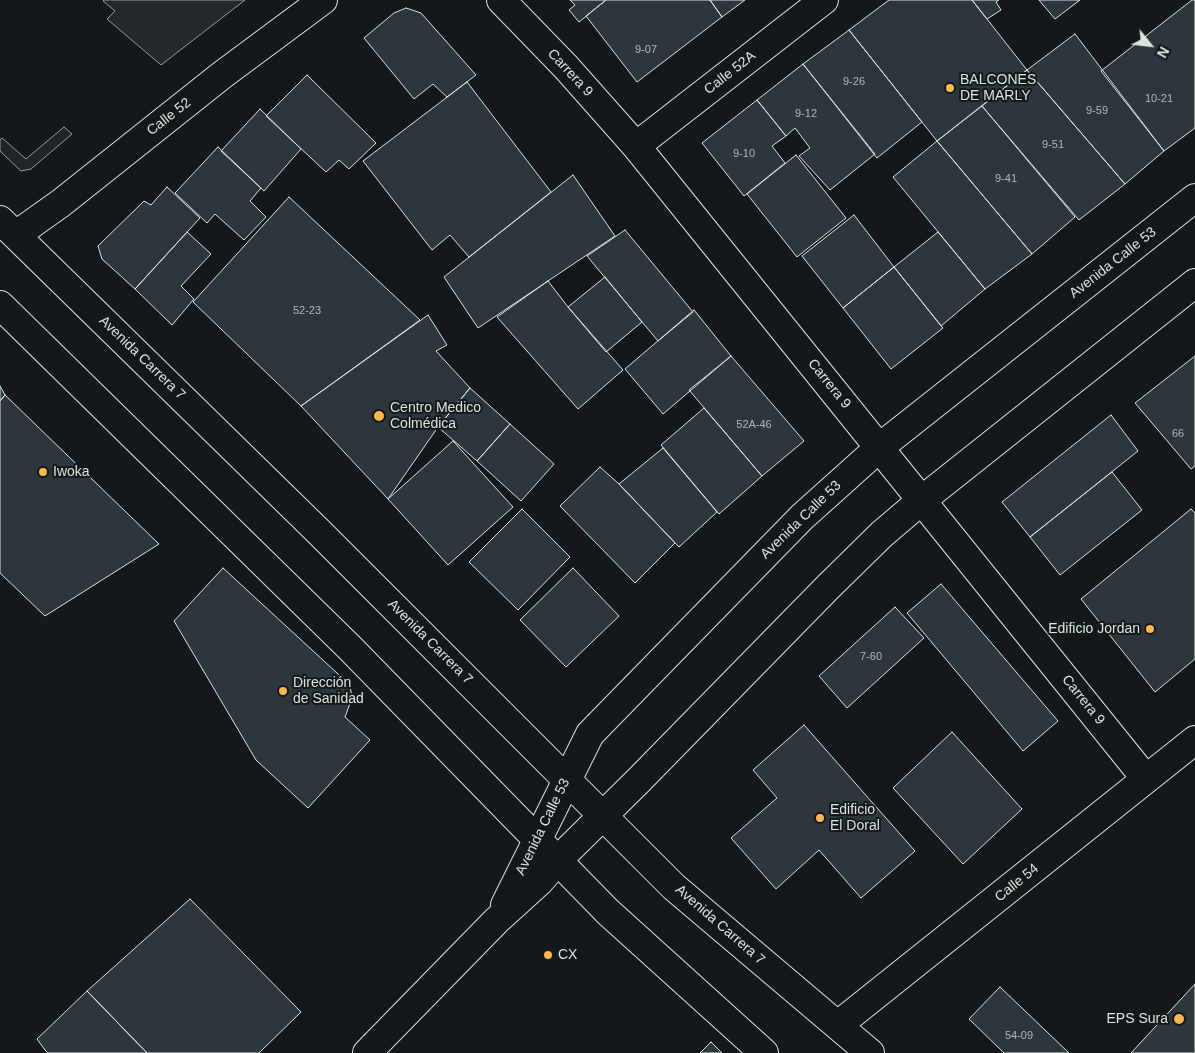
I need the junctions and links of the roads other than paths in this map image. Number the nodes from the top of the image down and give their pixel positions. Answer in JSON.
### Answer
{"nodes":[{"id":1,"x":323,"y":0,"type":"edge"},
{"id":2,"x":500,"y":0,"type":"edge"},
{"id":3,"x":824,"y":0,"type":"edge"},
{"id":4,"x":636,"y":146,"type":"junction"},
{"id":5,"x":1195,"y":198,"type":"edge"},
{"id":6,"x":8,"y":228,"type":"edge"},
{"id":7,"x":1195,"y":283,"type":"edge"},
{"id":8,"x":0,"y":305,"type":"edge"},
{"id":9,"x":880,"y":447,"type":"junction"},
{"id":10,"x":922,"y":500,"type":"junction"},
{"id":11,"x":1195,"y":740,"type":"edge"},
{"id":12,"x":1146,"y":779,"type":"junction"},
{"id":13,"x":567,"y":780,"type":"junction"},
{"id":14,"x":603,"y":816,"type":"junction"},
{"id":15,"x":537,"y":839,"type":"junction"},
{"id":16,"x":558,"y":860,"type":"junction"},
{"id":17,"x":496,"y":921,"type":"junction"},
{"id":18,"x":838,"y":1025,"type":"junction"},
{"id":19,"x":367,"y":1053,"type":"edge"},
{"id":20,"x":764,"y":1053,"type":"edge"},
{"id":21,"x":870,"y":1053,"type":"edge"}],
"edges":[{"from":1,"to":6,"type":"main road","name":"Calle 52"},
{"from":2,"to":4,"type":"main road","name":"Carrera 9"},
{"from":3,"to":4,"type":"main road","name":"Calle 52A"},
{"from":4,"to":9,"type":"main road","name":"Carrera 9"},
{"from":5,"to":9,"type":"main road","name":"Avenida Calle 53"},
{"from":6,"to":13,"type":"main road","name":"Avenida Carrera 7"},
{"from":7,"to":10,"type":"main road","name":"Avenida Calle 53"},
{"from":8,"to":15,"type":"main road"},
{"from":9,"to":10,"type":"main road","name":"Carrera 9"},
{"from":9,"to":13,"type":"main road","name":"Avenida Calle 53"},
{"from":10,"to":12,"type":"main road","name":"Carrera 9"},
{"from":10,"to":14,"type":"main road","name":"Avenida Calle 53"},
{"from":11,"to":12,"type":"main road","name":"Calle 54"},
{"from":12,"to":18,"type":"main road","name":"Calle 54"},
{"from":13,"to":14,"type":"main road","name":"Avenida Carrera 7"},
{"from":13,"to":15,"type":"main road","name":"Avenida Calle 53"},
{"from":14,"to":16,"type":"main road","name":"Avenida Calle 53"},
{"from":14,"to":18,"type":"main road","name":"Avenida Carrera 7"},
{"from":15,"to":16,"type":"main road"},
{"from":15,"to":17,"type":"main road","name":"Avenida Calle 53"},
{"from":16,"to":17,"type":"main road","name":"Avenida Calle 53"},
{"from":16,"to":20,"type":"main road"},
{"from":17,"to":19,"type":"main road","name":"Avenida Calle 53"},
{"from":18,"to":21,"type":"main road","name":"Avenida Carrera 7"}]}
